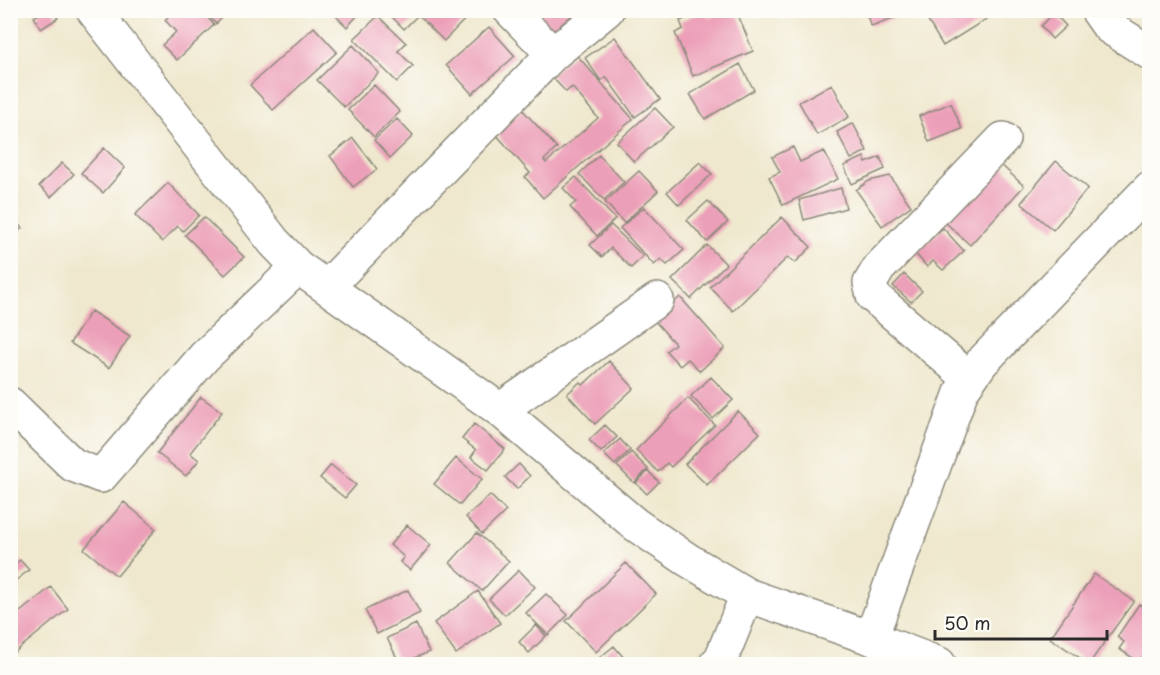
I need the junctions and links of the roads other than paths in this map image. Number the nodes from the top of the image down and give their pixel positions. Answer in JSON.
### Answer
{"nodes":[{"id":1,"x":93,"y":10,"type":"edge"},
{"id":2,"x":510,"y":10,"type":"edge"},
{"id":3,"x":608,"y":10,"type":"edge"},
{"id":4,"x":1097,"y":10,"type":"edge"},
{"id":5,"x":1149,"y":53,"type":"edge"},
{"id":6,"x":553,"y":54,"type":"junction"},
{"id":7,"x":1003,"y":140,"type":"dead end"},
{"id":8,"x":1149,"y":188,"type":"edge"},
{"id":9,"x":298,"y":267,"type":"junction"},
{"id":10,"x":327,"y":287,"type":"junction"},
{"id":11,"x":657,"y":300,"type":"dead end"},
{"id":12,"x":970,"y":379,"type":"junction"},
{"id":13,"x":10,"y":404,"type":"edge"},
{"id":14,"x":500,"y":410,"type":"junction"},
{"id":15,"x":747,"y":595,"type":"junction"},
{"id":16,"x":871,"y":638,"type":"junction"},
{"id":17,"x":716,"y":664,"type":"edge"},
{"id":18,"x":939,"y":664,"type":"edge"}],
"edges":[{"from":1,"to":9,"type":"street"},
{"from":2,"to":6,"type":"street"},
{"from":3,"to":6,"type":"street"},
{"from":4,"to":5,"type":"street"},
{"from":6,"to":10,"type":"street"},
{"from":7,"to":12,"type":"street"},
{"from":8,"to":12,"type":"street"},
{"from":9,"to":10,"type":"street"},
{"from":9,"to":13,"type":"street"},
{"from":10,"to":14,"type":"street"},
{"from":11,"to":14,"type":"street"},
{"from":12,"to":16,"type":"street"},
{"from":14,"to":15,"type":"street"},
{"from":15,"to":16,"type":"street"},
{"from":15,"to":17,"type":"street"},
{"from":16,"to":18,"type":"street"}]}
